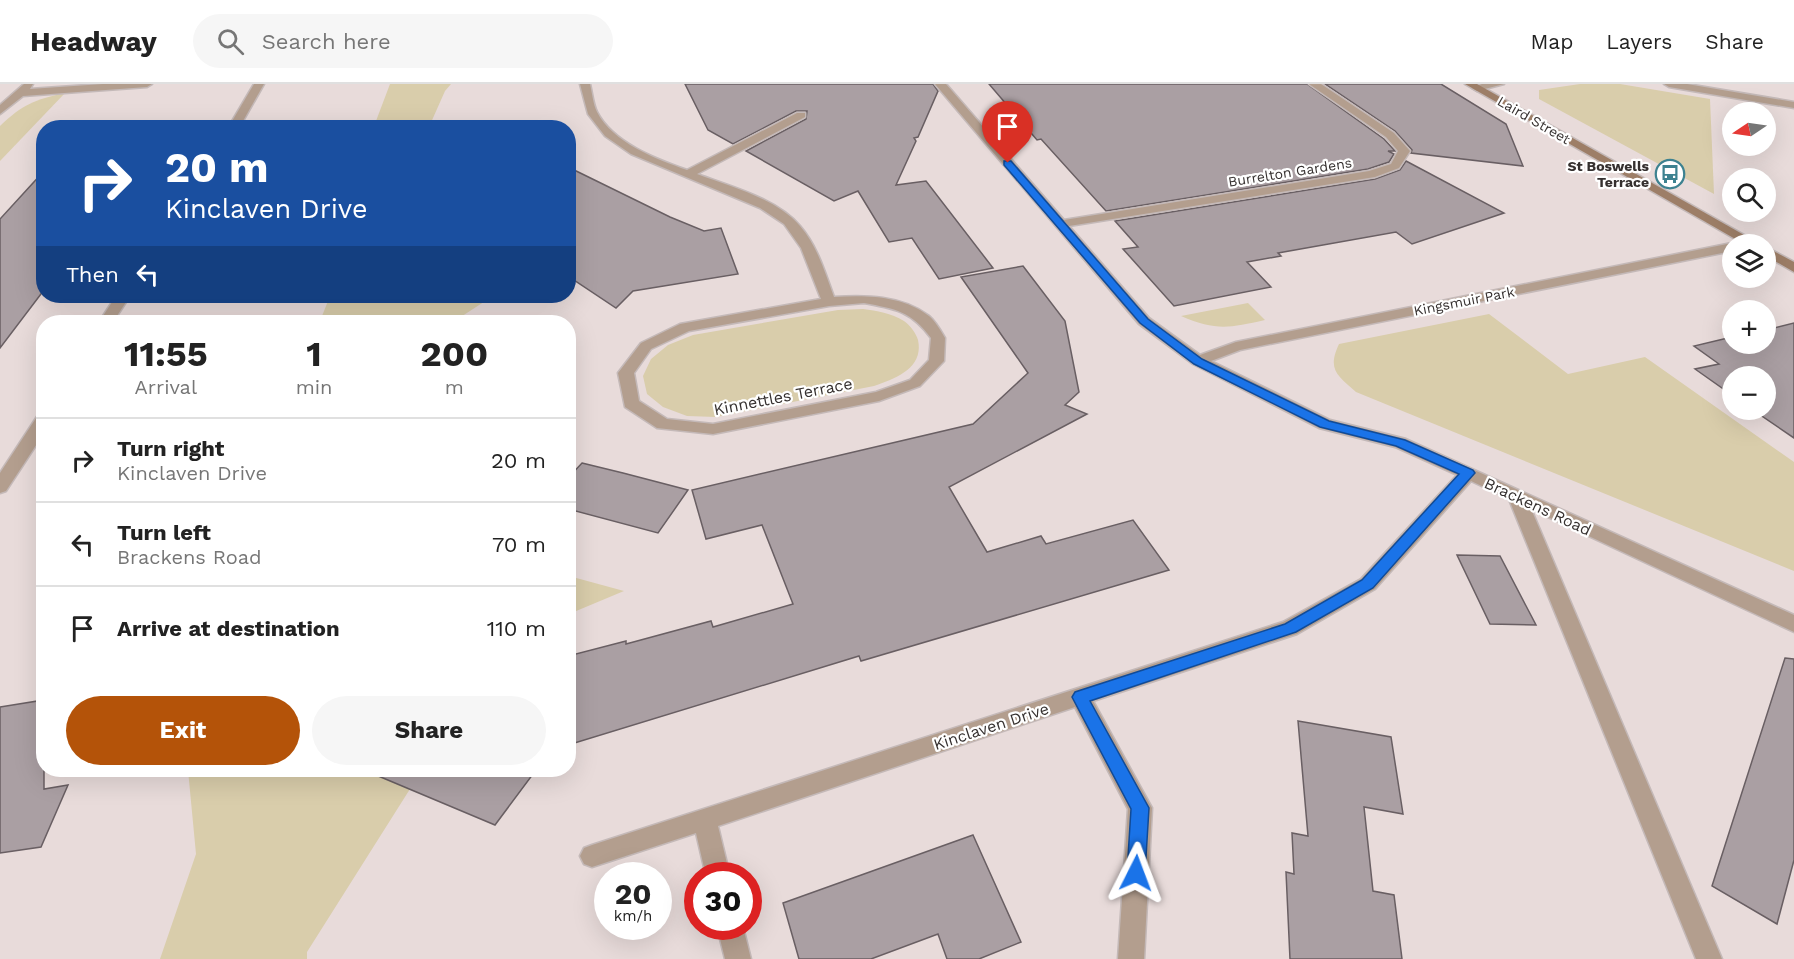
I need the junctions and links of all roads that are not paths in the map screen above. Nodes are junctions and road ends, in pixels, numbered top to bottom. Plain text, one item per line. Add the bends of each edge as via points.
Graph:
1 (30, 84) edge
2 (147, 84) edge
3 (259, 84) edge
4 (585, 84) edge
5 (940, 84) edge
6 (1314, 84) edge
7 (1499, 84) edge
8 (1669, 84) edge
9 (1474, 86) edge
10 (1692, 86) edge
11 (20, 93) junction
12 (1794, 105) edge
13 (0, 111) edge
14 (801, 115) dead end
15 (237, 120) edge
16 (689, 174) junction
17 (1060, 224) junction
18 (1733, 234) edge
19 (1722, 249) edge
20 (1776, 258) edge
21 (1794, 268) edge
22 (829, 302) junction
23 (1198, 361) junction
24 (36, 431) edge
25 (1468, 473) junction
26 (0, 487) edge
27 (1517, 497) junction
28 (1794, 624) edge
29 (1080, 697) junction
30 (705, 819) junction
31 (592, 856) dead end
32 (715, 862) edge
33 (733, 940) edge
34 (738, 959) edge
35 (1131, 959) edge
36 (1709, 959) edge

1 - 11 street
2 - 11 street
3 - 15 street
4 - 16 street via 585,97 594,116 610,136 637,153
5 - 17 street, Brackens Road
6 - 17 street, Burrelton Gardens via 1390,135 1404,151 1395,166 1371,174
7 - 9 street
8 - 10 street
9 - 18 street, Laird Street
10 - 12 street
11 - 13 street
14 - 16 street
16 - 22 street via 761,202 789,221 810,251
17 - 23 street, Brackens Road via 1144,321
19 - 23 street, Kingsmuir Park via 1236,346
20 - 21 street
22 - 22 street, Kinnettles Terrace via 685,327 646,346 626,373 631,403 663,424 713,429 879,396 915,383 936,361 938,338 924,319 897,305 864,299
23 - 25 street, Brackens Road via 1325,424 1400,443
24 - 26 street
25 - 27 street, Brackens Road
25 - 29 street, Kinclaven Drive via 1368,584 1290,628
27 - 28 street, Brackens Road
27 - 36 street
29 - 30 street, Kinclaven Drive
29 - 35 street via 1140,808
30 - 31 street, Kinclaven Drive
30 - 32 street
33 - 34 street

